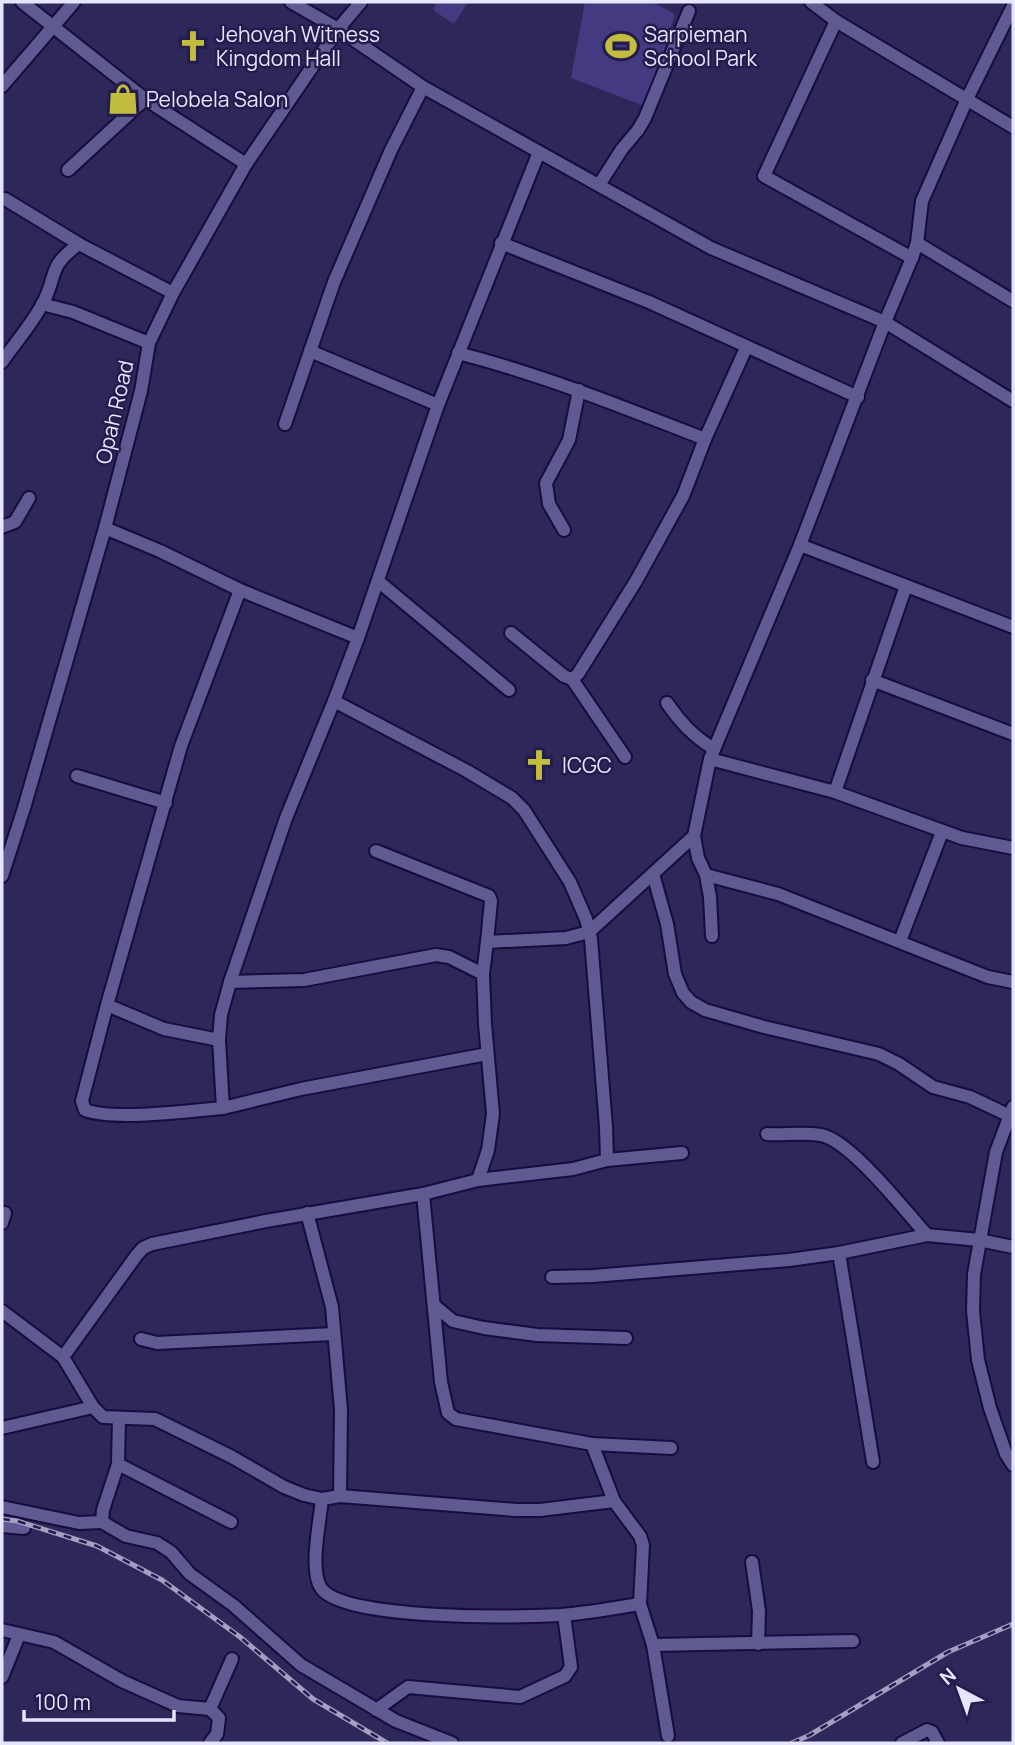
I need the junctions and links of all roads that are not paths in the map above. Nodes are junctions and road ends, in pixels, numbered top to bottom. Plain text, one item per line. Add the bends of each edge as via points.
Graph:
1 (22, 2) edge
2 (74, 2) edge
3 (290, 2) edge
4 (361, 2) edge
5 (811, 2) edge
6 (1013, 6) edge
7 (689, 11) dead end
8 (836, 21) junction
9 (53, 26) junction
10 (338, 29) junction
11 (2, 86) edge
12 (423, 87) junction
13 (145, 99) junction
14 (967, 99) junction
15 (1013, 127) edge
16 (539, 152) junction
17 (246, 164) junction
18 (68, 170) dead end
19 (599, 186) junction
20 (5, 200) dead end
21 (501, 243) junction
22 (917, 243) junction
23 (79, 244) junction
24 (912, 258) junction
25 (173, 293) junction
26 (1013, 301) edge
27 (42, 304) junction
28 (885, 322) junction
29 (149, 343) junction
30 (746, 348) junction
31 (310, 351) junction
32 (458, 353) junction
33 (2, 362) edge
34 (579, 390) junction
35 (858, 397) junction
36 (1013, 401) edge
37 (438, 405) junction
38 (285, 424) dead end
39 (705, 439) junction
40 (29, 498) dead end
41 (2, 527) edge
42 (105, 528) junction
43 (564, 530) dead end
44 (800, 545) junction
45 (378, 581) junction
46 (906, 586) junction
47 (240, 590) junction
48 (1013, 627) edge
49 (511, 634) dead end
50 (358, 638) junction
51 (572, 679) junction
52 (872, 680) junction
53 (509, 690) dead end
54 (334, 701) junction
55 (667, 703) dead end
56 (1013, 734) edge
57 (712, 754) junction
58 (625, 757) dead end
59 (77, 776) dead end
60 (835, 792) junction
61 (166, 803) junction
62 (2, 831) edge
63 (942, 832) junction
64 (694, 836) junction
65 (14, 838) junction
66 (1013, 848) edge
67 (376, 851) dead end
68 (653, 874) junction
69 (706, 874) junction
70 (2, 876) edge
71 (589, 932) junction
72 (712, 936) dead end
73 (900, 941) junction
74 (487, 942) junction
75 (483, 974) junction
76 (230, 982) junction
77 (1013, 982) edge
78 (107, 1005) junction
79 (219, 1040) junction
80 (487, 1054) junction
81 (223, 1108) junction
82 (1012, 1112) edge
83 (767, 1134) dead end
84 (682, 1153) dead end
85 (607, 1160) junction
86 (478, 1180) junction
87 (423, 1194) junction
88 (307, 1213) junction
89 (927, 1235) junction
90 (979, 1240) junction
91 (1013, 1247) edge
92 (839, 1253) junction
93 (552, 1277) dead end
94 (435, 1306) junction
95 (2, 1311) edge
96 (333, 1334) junction
97 (626, 1338) dead end
98 (141, 1339) dead end
99 (63, 1357) junction
100 (93, 1407) junction
101 (119, 1418) junction
102 (2, 1428) edge
103 (592, 1444) junction
104 (671, 1448) dead end
105 (873, 1462) dead end
106 (118, 1464) junction
107 (1013, 1465) edge
108 (340, 1496) junction
109 (322, 1499) junction
110 (614, 1501) junction
111 (2, 1507) edge
112 (231, 1521) dead end
113 (102, 1522) junction
114 (2, 1526) edge
115 (24, 1528) dead end
116 (752, 1562) dead end
117 (640, 1604) junction
118 (564, 1615) junction
119 (2, 1630) edge
120 (19, 1635) junction
121 (853, 1641) dead end
122 (758, 1644) junction
123 (653, 1645) junction
124 (232, 1658) dead end
125 (2, 1677) edge
126 (210, 1709) junction
127 (376, 1710) junction
128 (668, 1736) dead end
129 (211, 1743) edge
130 (452, 1743) edge
131 (902, 1743) edge
132 (938, 1743) edge

1 - 9 street
2 - 9 street
3 - 10 street
4 - 10 street, Opah Road
5 - 8 street
6 - 14 street
7 - 19 street via 645,118
8 - 14 street
8 - 24 street via 764,176
9 - 11 street
9 - 13 street
10 - 12 street
10 - 17 street, Opah Road
12 - 16 street
12 - 31 street via 361,218
13 - 17 street
13 - 18 street
14 - 15 street
14 - 22 street via 922,201
16 - 19 street
16 - 21 street
17 - 25 street, Opah Road
19 - 28 street via 710,248
20 - 23 street
21 - 30 street via 649,302
21 - 32 street
22 - 24 street
22 - 26 street
23 - 25 street
23 - 27 street via 55,267
24 - 28 street
25 - 29 street, Opah Road
27 - 29 street
27 - 33 street
28 - 35 street
28 - 36 street
29 - 42 street, Opah Road
30 - 35 street
30 - 39 street
31 - 37 street
31 - 38 street
32 - 34 street
32 - 37 street
34 - 39 street
34 - 43 street via 569,440 546,483 549,504
35 - 44 street
37 - 45 street
39 - 51 street via 683,496 656,545
40 - 41 street via 15,522
42 - 47 street
42 - 65 street, Opah Road
44 - 46 street
44 - 57 street
45 - 50 street
45 - 53 street
46 - 48 street
46 - 52 street
47 - 50 street
47 - 61 street via 181,746
49 - 51 street
50 - 54 street
51 - 58 street
52 - 56 street
52 - 60 street
54 - 71 street via 512,798 570,882
54 - 76 street via 286,818
55 - 57 street
57 - 60 street
57 - 64 street
59 - 61 street
60 - 63 street
61 - 78 street
62 - 65 street
63 - 66 street
63 - 73 street
64 - 68 street
64 - 69 street
65 - 70 street, Opah Road
67 - 74 street via 489,896
68 - 71 street
68 - 82 street via 675,974 691,1002 764,1027 879,1054 933,1087
69 - 72 street
69 - 73 street via 778,894
71 - 74 street via 566,938
71 - 85 street
73 - 77 street via 988,977
74 - 75 street
75 - 76 street via 436,955 304,979
75 - 80 street
76 - 79 street
78 - 79 street via 164,1030
78 - 81 street via 82,1101 85,1110 158,1114
79 - 81 street
80 - 81 street
80 - 86 street via 493,1114
82 - 90 street via 996,1152
83 - 89 street via 822,1135 835,1141 855,1156
84 - 85 street
85 - 86 street via 573,1169
86 - 87 street
87 - 88 street
87 - 94 street
88 - 96 street via 332,1307
88 - 99 street via 143,1248
89 - 90 street
89 - 92 street
90 - 91 street
90 - 107 street via 973,1311 978,1360 990,1408
92 - 93 street
92 - 105 street
94 - 97 street via 453,1321 484,1328
94 - 103 street via 447,1413 456,1419
95 - 99 street
96 - 98 street via 157,1343
96 - 108 street via 341,1410
99 - 100 street
100 - 101 street via 103,1416
100 - 102 street
101 - 106 street
101 - 109 street via 155,1419 284,1487
103 - 104 street
103 - 110 street
106 - 112 street
106 - 113 street
108 - 109 street
108 - 110 street via 516,1510
109 - 118 street via 315,1577 333,1598 379,1611
110 - 117 street via 643,1545
111 - 113 street via 79,1523
113 - 127 street via 171,1552 190,1574 233,1605 295,1661
114 - 115 street
116 - 122 street via 760,1611
117 - 118 street
117 - 123 street
118 - 127 street via 571,1667 565,1676 520,1697 408,1687
119 - 120 street
120 - 125 street
120 - 126 street via 54,1642 178,1706
121 - 122 street
122 - 123 street
123 - 128 street
124 - 126 street
126 - 129 street via 219,1718
127 - 130 street
131 - 132 street via 928,1730

